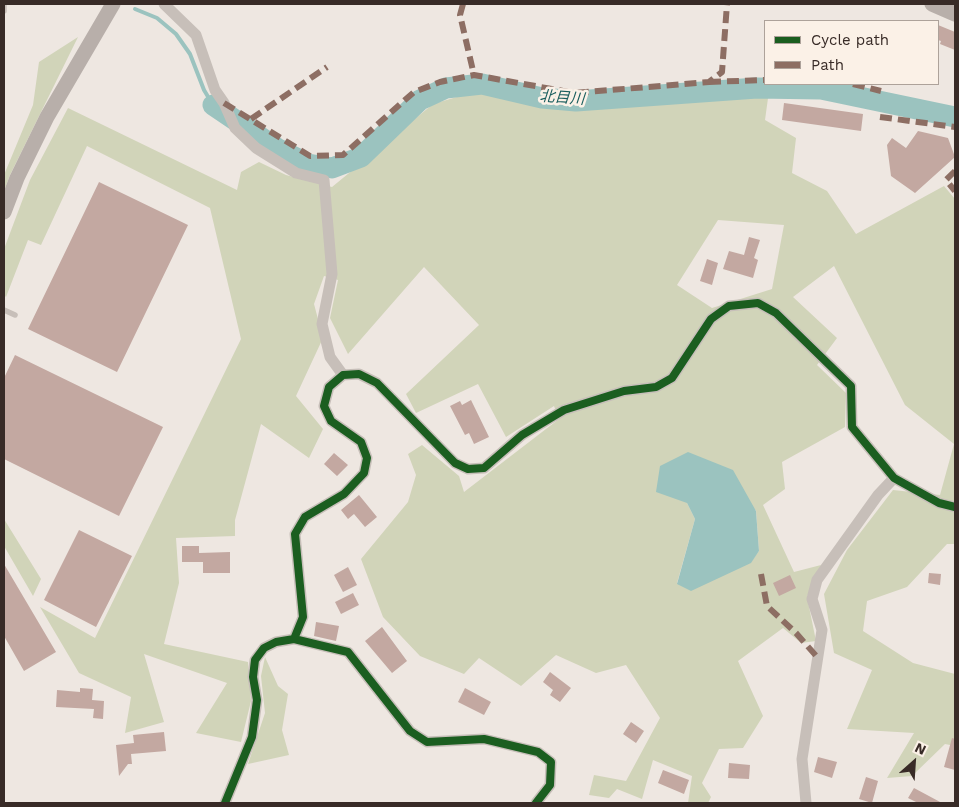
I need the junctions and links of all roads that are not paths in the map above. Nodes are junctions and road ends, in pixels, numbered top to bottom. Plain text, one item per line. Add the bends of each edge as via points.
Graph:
1 (4, 4) edge
2 (113, 4) edge
3 (164, 4) edge
4 (932, 4) edge
5 (4, 11) edge
6 (955, 14) edge
7 (4, 212) edge
8 (4, 310) edge
9 (15, 315) dead end
10 (343, 375) junction
11 (894, 478) junction
12 (955, 507) edge
13 (294, 639) junction
14 (225, 803) edge
15 (536, 803) edge
16 (806, 803) edge

1 - 5 lane
2 - 7 street via 47,117
3 - 10 street via 196,36 215,90 235,128 256,148 296,172 324,180 332,274 322,324 330,357
4 - 6 street
8 - 9 lane
10 - 11 street via 359,374 377,383 455,463 468,469 484,468 522,436 564,410 624,391 656,387 672,378 712,319 729,306 758,303 776,313 851,386 852,427
10 - 13 street via 329,387 324,406 332,421 361,442 367,458 364,473 344,494 305,518 295,534 303,617
11 - 12 street via 938,502
11 - 16 street via 878,495 817,580 812,598 822,630 802,759
13 - 14 street via 264,648 255,660 253,678 257,700 252,737
13 - 15 street via 348,652 410,731 427,742 484,739 538,752 551,762 550,785

